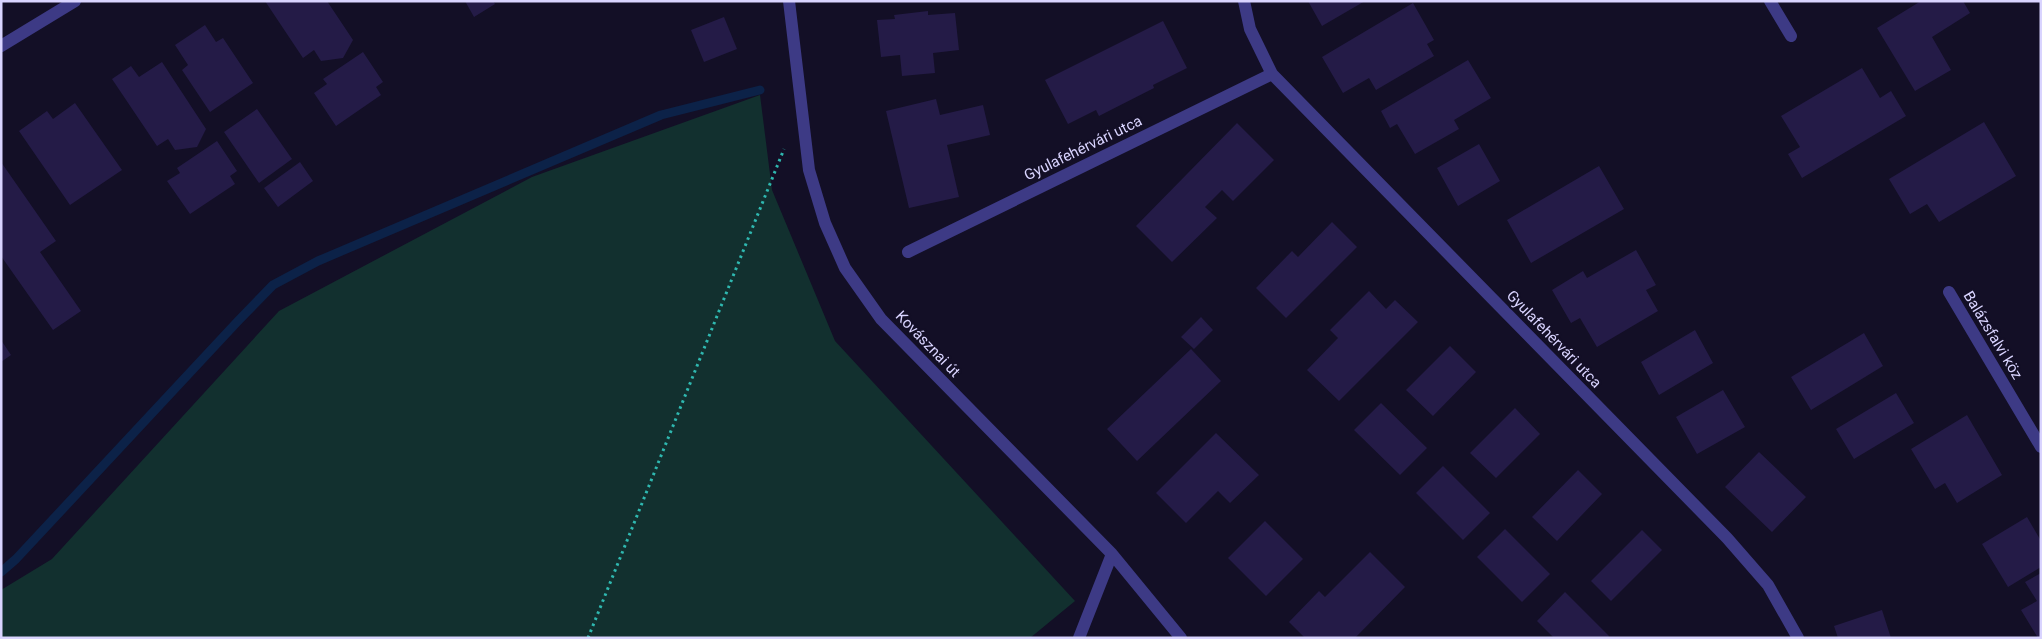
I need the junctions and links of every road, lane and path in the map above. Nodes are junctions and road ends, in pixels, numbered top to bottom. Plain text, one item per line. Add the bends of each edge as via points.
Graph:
1 (75, 1) edge
2 (789, 1) edge
3 (1244, 1) edge
4 (1770, 1) edge
5 (1791, 36) dead end
6 (1, 46) edge
7 (1272, 74) junction
8 (787, 142) dead end
9 (908, 252) dead end
10 (1948, 292) dead end
11 (2041, 447) edge
12 (1112, 554) junction
13 (588, 638) edge
14 (1079, 638) edge
15 (1181, 638) edge
16 (1798, 638) edge

1 - 6 street
2 - 12 street, Kovásznai út via 809,170 825,223 845,268 881,318
3 - 7 street, Gyulafehérvári utca via 1250,29
4 - 5 street
7 - 9 street, Gyulafehérvári utca
7 - 16 street, Gyulafehérvári utca via 1727,538 1768,585
8 - 13 path
10 - 11 street, Balázsfalvi köz
12 - 14 street
12 - 15 street, Kovásznai út

